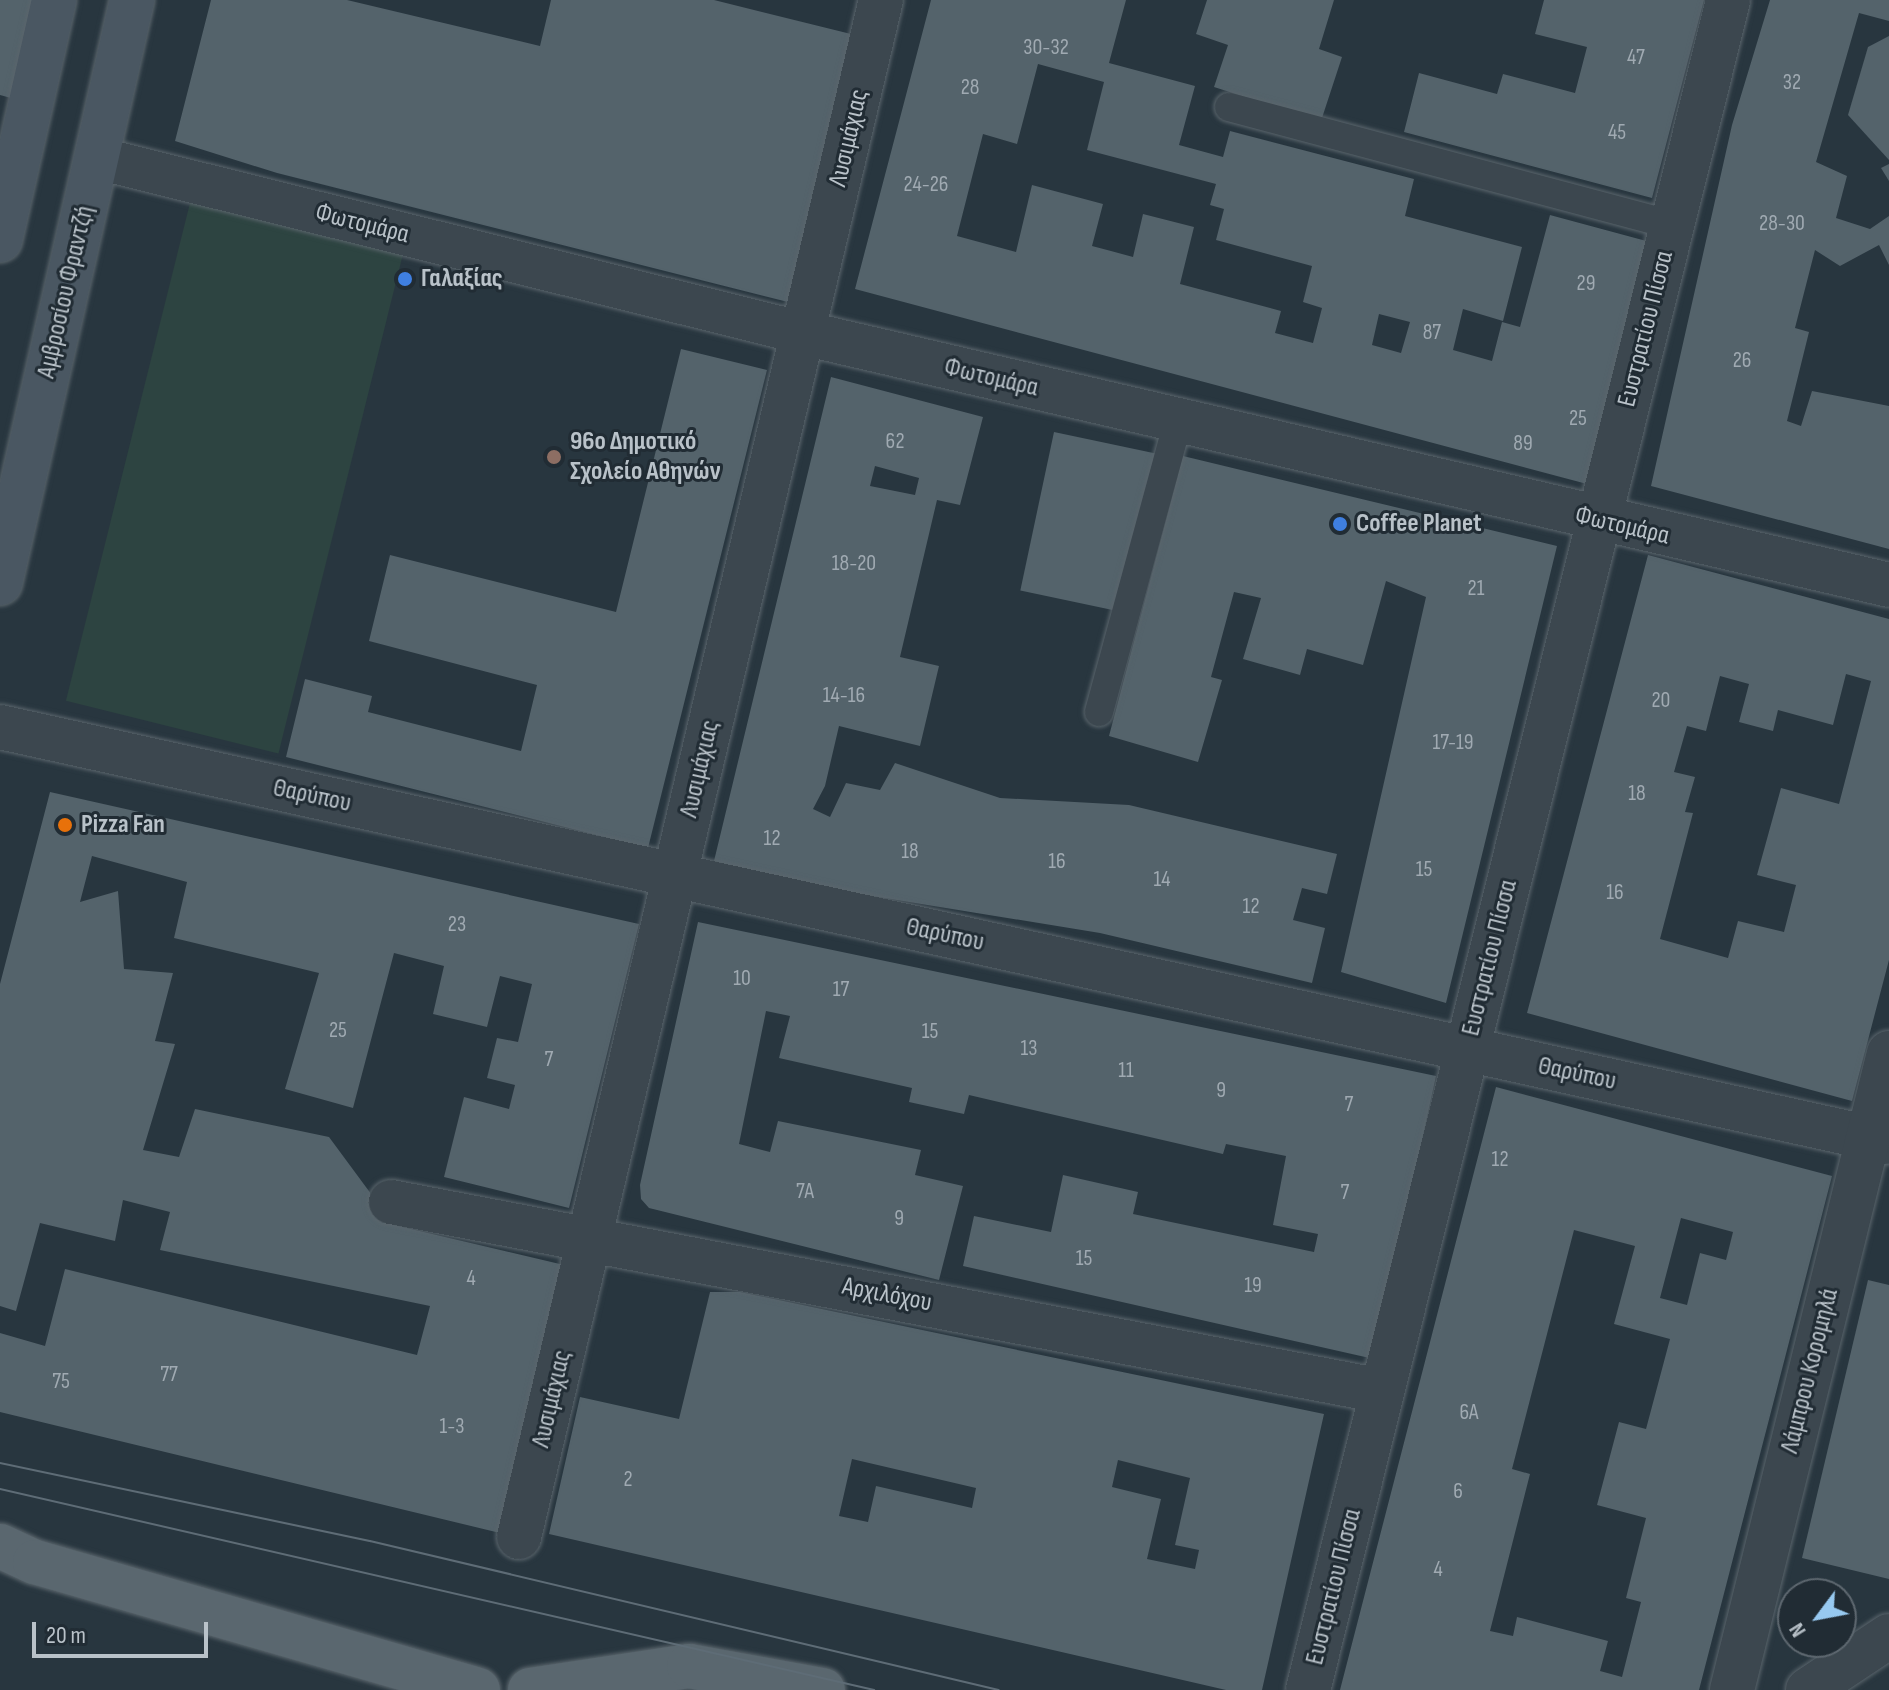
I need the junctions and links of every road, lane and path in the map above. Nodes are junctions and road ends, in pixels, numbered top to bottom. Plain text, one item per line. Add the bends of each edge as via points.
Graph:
1 (54, 0) edge
2 (132, 0) edge
3 (881, 0) edge
4 (1728, 0) edge
5 (1229, 107) dead end
6 (11, 138) edge
7 (97, 158) junction
8 (1671, 225) junction
9 (0, 240) edge
10 (803, 333) junction
11 (1178, 422) junction
12 (1598, 521) junction
13 (0, 583) edge
14 (1889, 585) edge
15 (1099, 712) dead end
16 (0, 727) edge
17 (675, 875) junction
18 (1467, 1050) junction
19 (1889, 1053) edge
20 (1878, 1140) edge
21 (391, 1202) dead end
22 (590, 1238) junction
23 (1382, 1391) junction
24 (519, 1537) dead end
25 (12, 1557) edge
26 (1889, 1636) edge
27 (478, 1690) edge
28 (530, 1690) edge
29 (823, 1690) edge
30 (1308, 1690) edge
31 (1732, 1690) edge
32 (1808, 1690) edge

1 - 6 main road
2 - 7 main road, Αμβροσίου Φραντζή
3 - 10 street, Λυσιμάχιας
4 - 8 street, Ευστρατίου Πίσσα
5 - 8 lane, Ευστρατίου Πίσσα
6 - 9 main road
7 - 10 street, Φωτομάρα
7 - 13 main road, Αμβροσίου Φραντζή
8 - 12 street, Ευστρατίου Πίσσα
10 - 11 street, Φωτομάρα
10 - 17 street, Λυσιμάχιας
11 - 12 street, Φωτομάρα
11 - 15 lane
12 - 14 street, Φωτομάρα
12 - 18 street, Ευστρατίου Πίσσα
16 - 17 street, Θαρύπου
17 - 18 street, Θαρύπου
17 - 22 street, Λυσιμάχιας
18 - 20 street, Θαρύπου
18 - 23 street, Ευστρατίου Πίσσα
19 - 20 street, Λάμπρου Κορομηλά
20 - 31 street, Λάμπρου Κορομηλά
21 - 22 street, Αρχιλόχου
22 - 23 street, Αρχιλόχου
22 - 24 street, Λυσιμάχιας
23 - 30 street, Ευστρατίου Πίσσα
25 - 27 main road
26 - 32 street
28 - 29 main road via 689,1666

